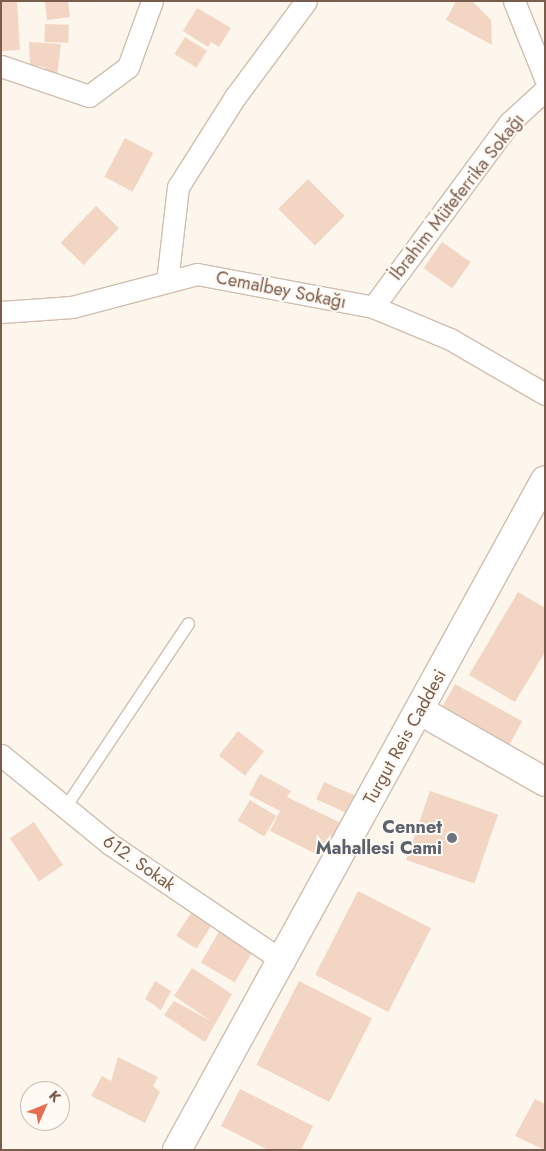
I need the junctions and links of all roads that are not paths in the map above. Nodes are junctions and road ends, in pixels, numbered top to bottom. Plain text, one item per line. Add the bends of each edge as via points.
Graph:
1 (152, 1) edge
2 (306, 1) edge
3 (514, 1) edge
4 (1, 66) edge
5 (545, 78) edge
6 (545, 90) edge
7 (167, 282) junction
8 (373, 307) junction
9 (1, 312) edge
10 (545, 394) edge
11 (545, 480) edge
12 (188, 623) dead end
13 (419, 710) junction
14 (1, 755) edge
15 (545, 782) edge
16 (65, 807) junction
17 (284, 962) junction
18 (177, 1150) edge

1 - 4 street via 128,67 89,96
2 - 7 street via 235,97 178,187
3 - 5 street
6 - 8 street, İbrahim Müteferrika Sokağı via 510,122
7 - 8 street, Cemalbey Sokağı via 197,274
7 - 9 street, Cemalbey Sokağı via 72,307
8 - 10 street, Cemalbey Sokağı via 450,340
11 - 13 street, Turgut Reis Caddesi
12 - 16 lane
13 - 15 street
13 - 17 street, Turgut Reis Caddesi
14 - 16 street, 612. Sokak
16 - 17 street, 612. Sokak via 110,844
17 - 18 street, Turgut Reis Caddesi

